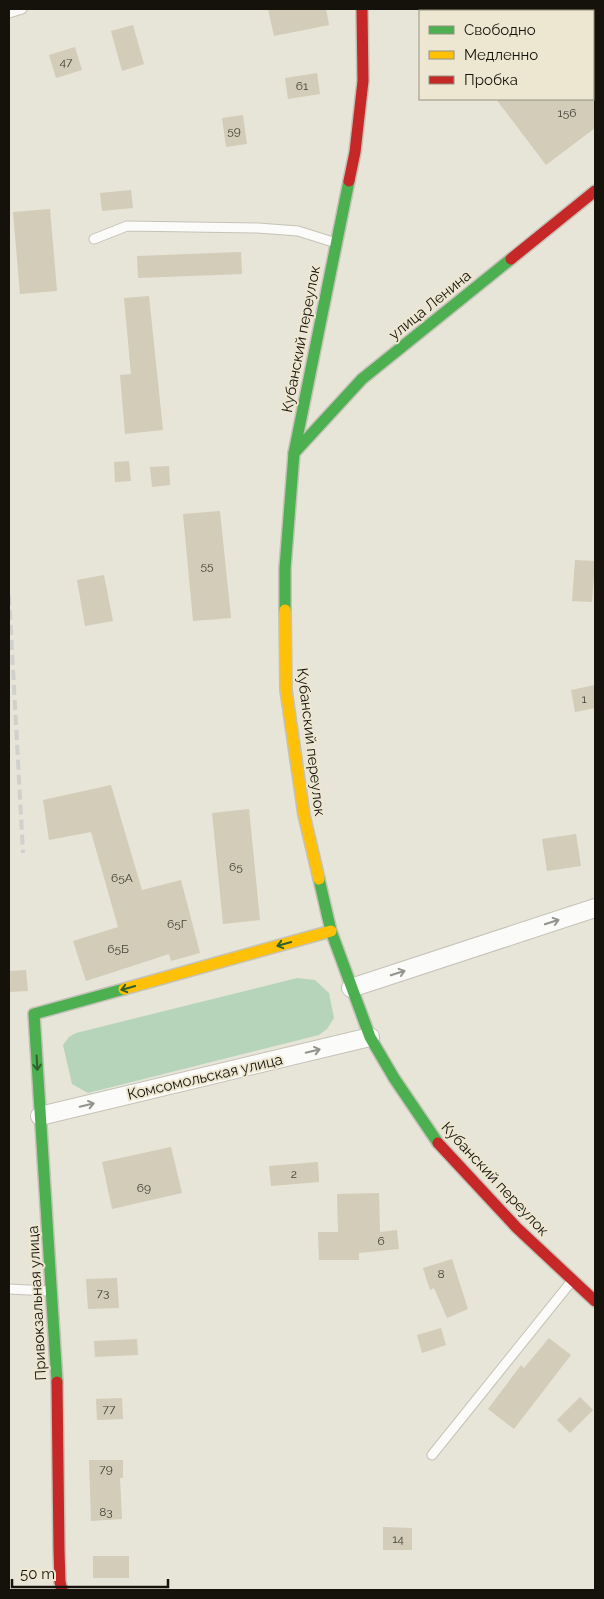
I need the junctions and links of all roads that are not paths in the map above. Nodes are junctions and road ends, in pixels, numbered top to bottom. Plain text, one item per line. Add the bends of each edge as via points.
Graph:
1 (22, 9) edge
2 (362, 9) edge
3 (9, 13) edge
4 (595, 191) edge
5 (94, 239) dead end
6 (335, 243) junction
7 (294, 453) junction
8 (595, 908) edge
9 (331, 931) junction
10 (352, 988) junction
11 (370, 1037) junction
12 (40, 1116) junction
13 (573, 1280) junction
14 (9, 1289) edge
15 (52, 1292) junction
16 (595, 1300) edge
17 (432, 1455) dead end
18 (62, 1590) edge

1 - 3 lane
2 - 6 street, Кубанский переулок via 363,81 355,152
4 - 7 street, улица Ленина via 362,379
5 - 6 lane via 127,226 239,227 298,231
6 - 7 street, Кубанский переулок
7 - 9 street, Кубанский переулок via 285,568 286,690 304,814
10 -> 8 street
9 - 10 street, Кубанский переулок
9 -> 12 street, Привокзальная улица via 34,1014
10 - 11 street, Кубанский переулок
12 -> 11 street, Комсомольская улица
11 - 13 street, Кубанский переулок via 442,1148 517,1228
12 - 15 street, Привокзальная улица
13 - 16 street, Кубанский переулок
13 - 17 lane
14 - 15 lane
15 - 18 street, Привокзальная улица

